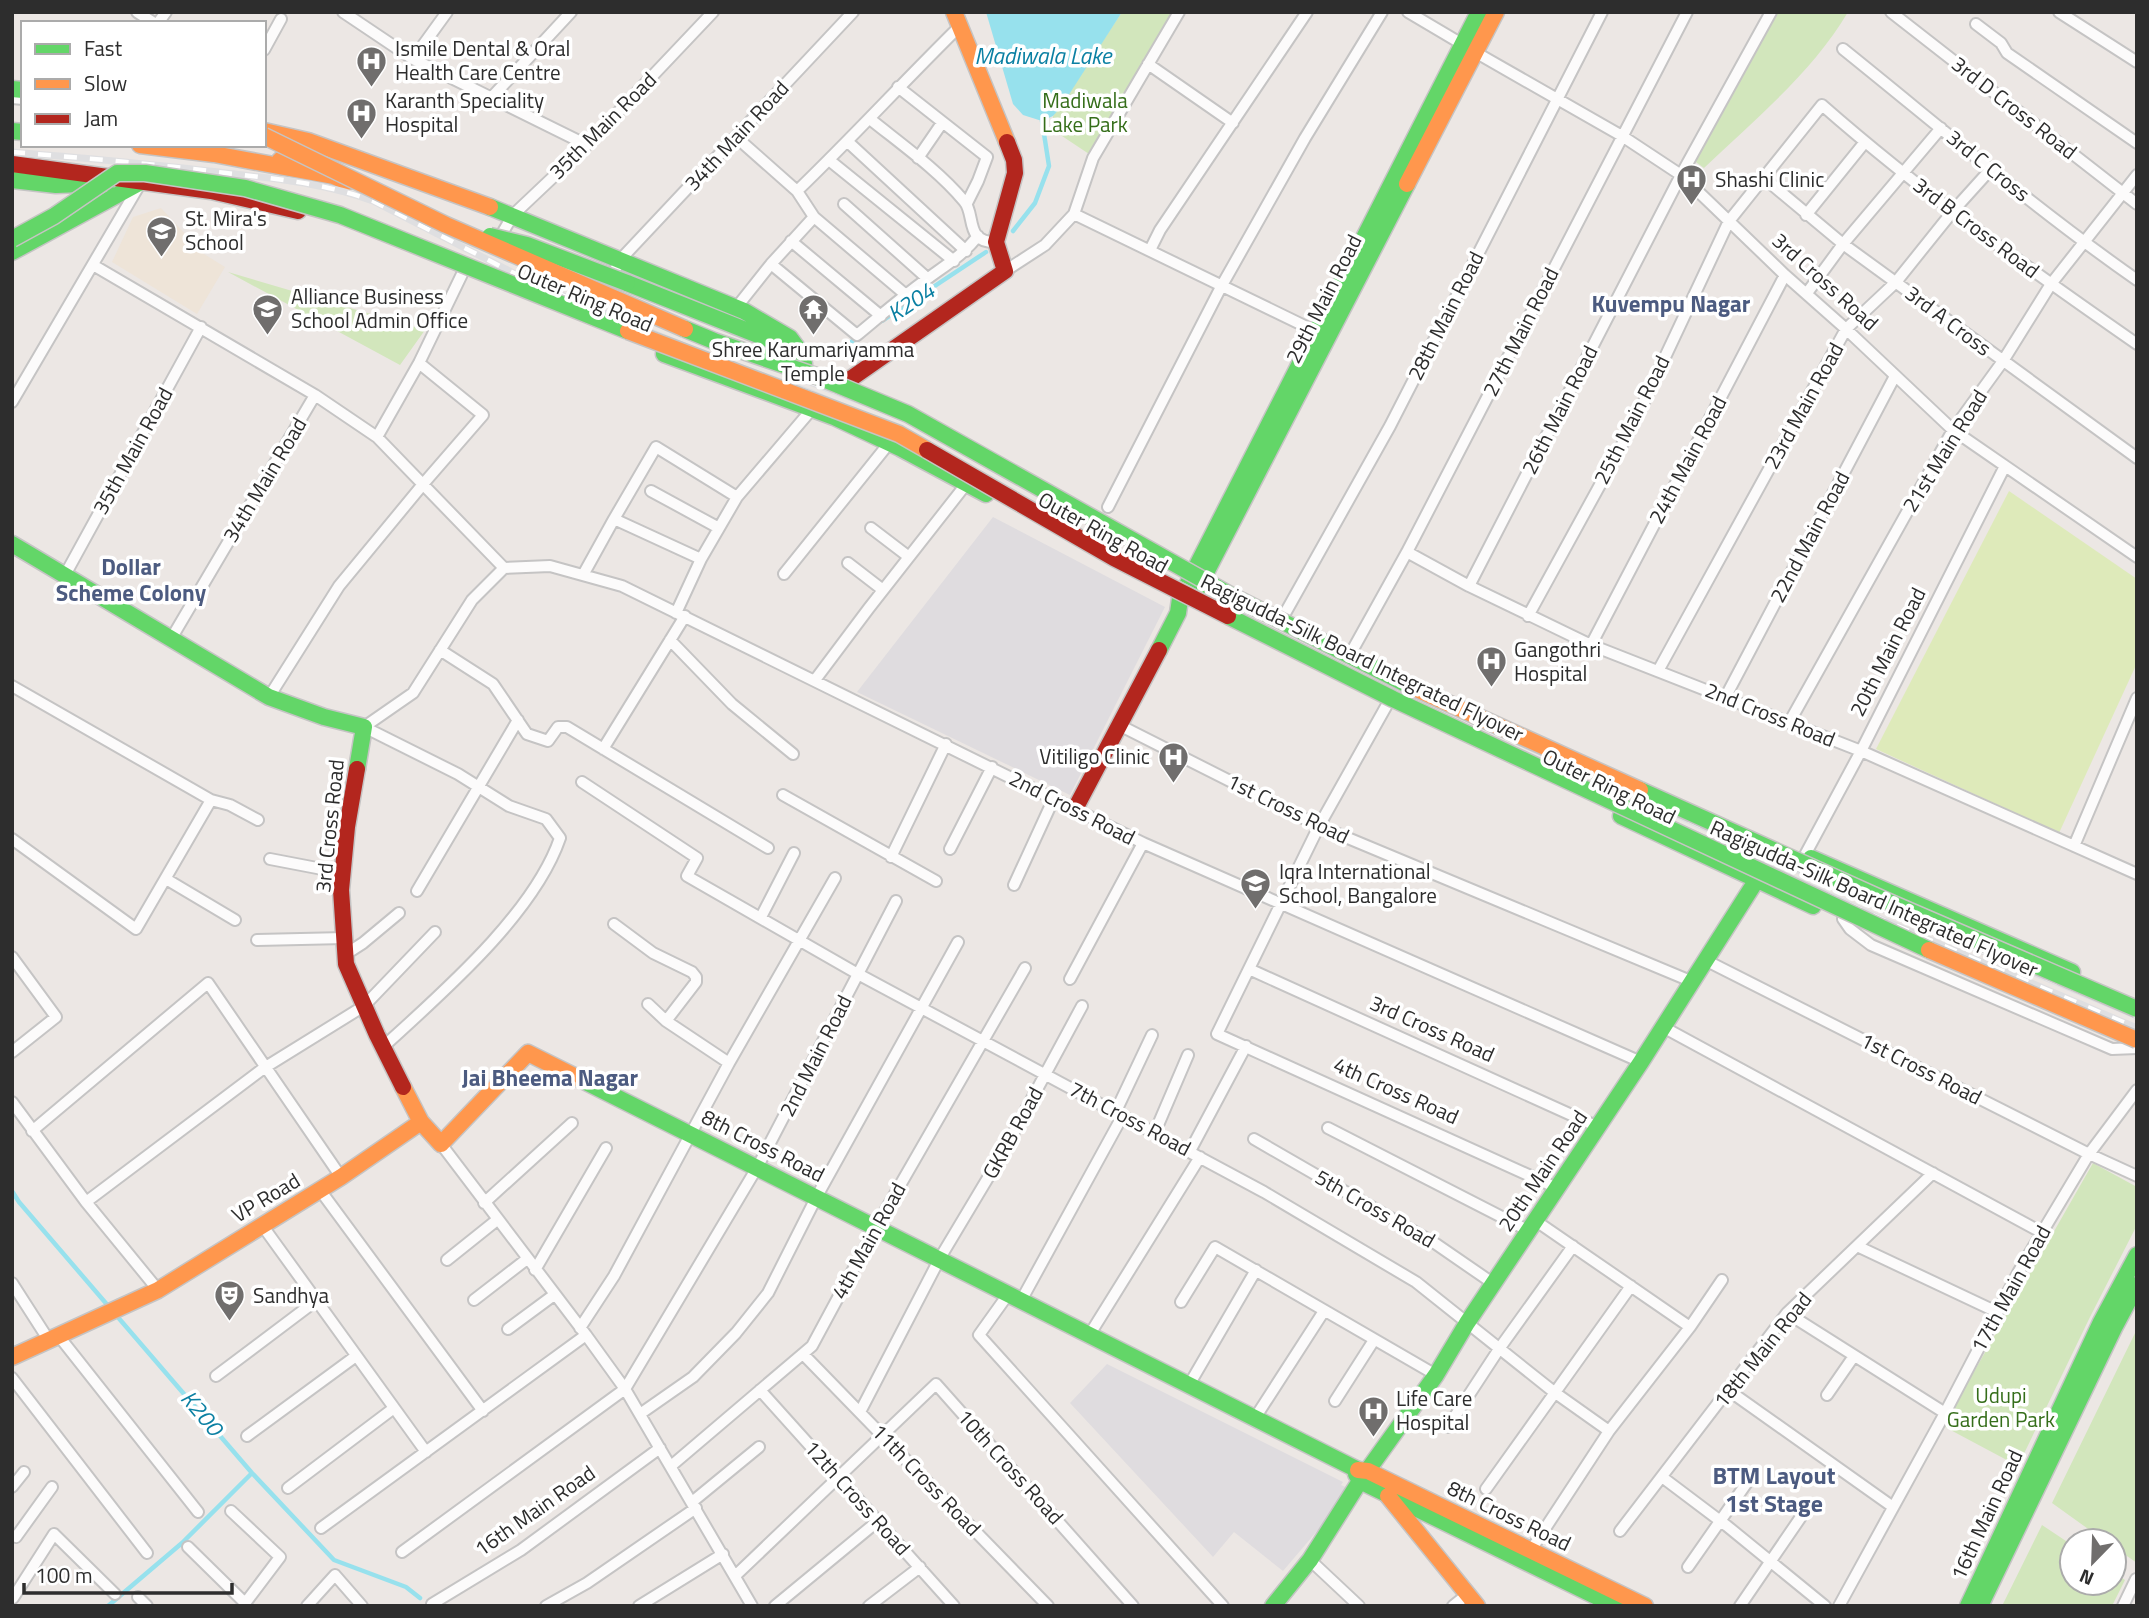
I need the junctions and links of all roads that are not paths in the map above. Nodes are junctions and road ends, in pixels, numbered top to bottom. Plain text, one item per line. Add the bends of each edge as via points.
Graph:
1 (343, 12) edge
2 (447, 12) edge
3 (570, 12) edge
4 (713, 12) edge
5 (853, 12) edge
6 (1180, 12) edge
7 (1307, 12) edge
8 (1382, 12) edge
9 (1408, 12) edge
10 (1479, 12) edge
11 (1496, 12) edge
12 (1602, 12) edge
13 (1687, 12) edge
14 (1771, 12) edge
15 (1891, 12) edge
16 (2059, 12) edge
17 (279, 14) edge
18 (359, 16) edge
19 (957, 19) edge
20 (1976, 24) dead end
21 (266, 45) edge
22 (1469, 48) junction
23 (1843, 49) dead end
24 (413, 59) junction
25 (2137, 62) edge
26 (1149, 64) junction
27 (898, 87) junction
28 (492, 97) junction
29 (1557, 98) junction
30 (1822, 105) joint
31 (870, 119) junction
32 (942, 123) junction
33 (1233, 123) junction
34 (1941, 128) junction
35 (266, 134) edge
36 (266, 135) edge
37 (1622, 136) junction
38 (736, 137) junction
39 (308, 141) junction
40 (848, 142) junction
41 (1865, 142) junction
42 (2137, 143) edge
43 (587, 145) junction
44 (178, 147) edge
45 (216, 149) edge
46 (918, 158) junction
47 (829, 160) junction
48 (12, 164) edge
49 (274, 165) junction
50 (1990, 170) junction
51 (1905, 174) junction
52 (1681, 175) junction
53 (2137, 175) edge
54 (1764, 178) junction
55 (12, 180) edge
56 (141, 182) junction
57 (797, 191) junction
58 (2121, 192) junction
59 (967, 203) junction
60 (844, 204) dead end
61 (2137, 204) edge
62 (1953, 211) junction
63 (1074, 214) junction
64 (513, 215) junction
65 (1806, 215) junction
66 (814, 217) junction
67 (1728, 221) junction
68 (446, 225) junction
69 (978, 236) junction
70 (12, 239) edge
71 (791, 241) junction
72 (496, 242) junction
73 (996, 242) junction
74 (2082, 242) junction
75 (1843, 244) junction
76 (1150, 250) junction
77 (966, 251) junction
78 (12, 252) edge
79 (620, 260) junction
80 (954, 261) junction
81 (771, 264) junction
82 (93, 265) junction
83 (464, 270) junction
84 (1005, 271) junction
85 (1785, 275) junction
86 (927, 278) junction
87 (2137, 279) edge
88 (1896, 282) junction
89 (2051, 284) junction
90 (1221, 287) junction
91 (605, 288) junction
92 (1807, 293) junction
93 (906, 295) junction
94 (737, 308) junction
95 (881, 316) junction
96 (201, 327) junction
97 (1846, 329) junction
98 (1317, 332) junction
99 (2137, 344) edge
100 (797, 361) junction
101 (2003, 362) junction
102 (419, 363) junction
103 (1895, 376) junction
104 (849, 380) junction
105 (315, 395) junction
106 (12, 402) edge
107 (812, 409) junction
108 (1953, 430) junction
109 (377, 436) junction
110 (890, 442) junction
111 (2137, 458) edge
112 (2005, 466) junction
113 (424, 483) junction
114 (967, 483) junction
115 (651, 491) dead end
116 (737, 497) junction
117 (1108, 507) dead end
118 (614, 519) junction
119 (719, 528) junction
120 (871, 528) dead end
121 (12, 544) edge
122 (1407, 552) junction
123 (909, 557) junction
124 (2137, 557) edge
125 (701, 559) junction
126 (848, 564) dead end
127 (504, 568) junction
128 (1200, 573) junction
129 (784, 574) dead end
130 (65, 575) junction
131 (583, 575) junction
132 (1468, 586) junction
133 (883, 590) junction
134 (1183, 605) junction
135 (680, 614) junction
136 (1528, 615) junction
137 (1283, 617) junction
138 (171, 639) junction
139 (670, 640) junction
140 (1591, 645) junction
141 (440, 650) junction
142 (1352, 651) junction
143 (1658, 671) junction
144 (815, 680) junction
145 (12, 687) edge
146 (269, 697) junction
147 (1725, 698) junction
148 (2137, 698) edge
149 (1388, 703) junction
150 (518, 720) junction
151 (1789, 723) junction
152 (1119, 725) junction
153 (364, 727) junction
154 (946, 744) junction
155 (603, 749) junction
156 (1861, 751) junction
157 (793, 754) dead end
158 (992, 767) junction
159 (582, 782) dead end
160 (479, 788) junction
161 (783, 795) dead end
162 (1054, 798) junction
163 (211, 800) junction
164 (1075, 809) junction
165 (258, 820) dead end
166 (1319, 826) junction
167 (12, 839) edge
168 (1143, 843) junction
169 (2074, 846) junction
170 (768, 848) dead end
171 (950, 849) dead end
172 (794, 853) dead end
173 (1805, 855) junction
174 (891, 857) junction
175 (270, 859) dead end
176 (2135, 870) edge
177 (343, 873) junction
178 (835, 878) dead end
179 (166, 879) junction
180 (936, 881) dead end
181 (1756, 881) junction
182 (1014, 885) dead end
183 (417, 891) dead end
184 (896, 901) dead end
185 (1281, 904) junction
186 (398, 913) dead end
187 (761, 917) junction
188 (235, 920) dead end
189 (614, 924) dead end
190 (435, 932) dead end
191 (257, 940) dead end
192 (800, 941) junction
193 (958, 942) dead end
194 (345, 946) junction
195 (12, 957) edge
196 (1707, 961) junction
197 (1249, 969) junction
198 (1023, 973) dead end
199 (858, 974) junction
200 (1070, 979) dead end
201 (1693, 982) junction
202 (2137, 1002) edge
203 (648, 1004) dead end
204 (365, 1006) junction
205 (1082, 1006) dead end
206 (921, 1007) junction
207 (2137, 1009) edge
208 (666, 1021) junction
209 (1663, 1027) junction
210 (1152, 1035) dead end
211 (2137, 1040) edge
212 (985, 1041) junction
213 (1246, 1046) junction
214 (383, 1047) junction
215 (2137, 1047) edge
216 (12, 1052) edge
217 (1188, 1055) dead end
218 (1641, 1062) junction
219 (729, 1063) junction
220 (264, 1068) junction
221 (1045, 1073) junction
222 (2137, 1090) edge
223 (12, 1102) edge
224 (1119, 1113) junction
225 (421, 1122) junction
226 (572, 1123) dead end
227 (1598, 1127) junction
228 (1328, 1128) dead end
229 (32, 1131) junction
230 (1155, 1132) junction
231 (692, 1133) junction
232 (1254, 1139) dead end
233 (441, 1144) junction
234 (606, 1148) dead end
235 (1190, 1150) junction
236 (2090, 1154) junction
237 (1200, 1157) junction
238 (758, 1166) junction
239 (1933, 1173) junction
240 (2137, 1176) edge
241 (341, 1177) junction
242 (1558, 1188) junction
243 (320, 1190) junction
244 (817, 1196) junction
245 (86, 1202) junction
246 (484, 1203) junction
247 (497, 1220) junction
248 (262, 1225) junction
249 (1532, 1226) junction
250 (876, 1227) junction
251 (2041, 1232) junction
252 (1573, 1246) junction
253 (1857, 1246) junction
254 (2137, 1255) edge
255 (940, 1258) junction
256 (527, 1259) junction
257 (447, 1260) dead end
258 (536, 1270) junction
259 (1256, 1270) junction
260 (1722, 1279) dead end
261 (12, 1283) edge
262 (1493, 1284) junction
263 (2137, 1285) edge
264 (1631, 1286) junction
265 (158, 1290) junction
266 (554, 1294) junction
267 (1016, 1296) junction
268 (317, 1300) junction
269 (474, 1300) dead end
270 (1181, 1302) dead end
271 (1324, 1311) junction
272 (1997, 1312) junction
273 (1787, 1313) junction
274 (1467, 1323) junction
275 (1690, 1327) junction
276 (508, 1329) dead end
277 (583, 1331) junction
278 (1090, 1334) junction
279 (53, 1337) junction
280 (1374, 1340) junction
281 (1499, 1349) junction
282 (803, 1353) junction
283 (356, 1356) junction
284 (1854, 1356) junction
285 (12, 1357) edge
286 (1436, 1375) junction
287 (216, 1376) dead end
288 (12, 1378) edge
289 (1189, 1385) junction
290 (625, 1389) junction
291 (760, 1390) junction
292 (1728, 1390) junction
293 (1554, 1392) junction
294 (1827, 1395) dead end
295 (1335, 1401) dead end
296 (394, 1408) junction
297 (483, 1411) junction
298 (860, 1412) junction
299 (1945, 1413) junction
300 (640, 1414) junction
301 (1255, 1418) junction
302 (1448, 1427) dead end
303 (1609, 1431) junction
304 (883, 1435) junction
305 (247, 1436) dead end
306 (759, 1447) dead end
307 (660, 1448) junction
308 (426, 1452) junction
309 (671, 1466) junction
310 (24, 1472) dead end
311 (1361, 1474) junction
312 (1753, 1474) dead end
313 (839, 1477) junction
314 (1662, 1477) junction
315 (12, 1487) edge
316 (52, 1487) dead end
317 (288, 1488) dead end
318 (1486, 1489) dead end
319 (1383, 1491) junction
320 (694, 1505) junction
321 (1893, 1507) junction
322 (1807, 1508) dead end
323 (231, 1511) dead end
324 (198, 1512) dead end
325 (878, 1521) junction
326 (1720, 1521) junction
327 (321, 1528) dead end
328 (1620, 1531) dead end
329 (12, 1535) edge
330 (188, 1547) dead end
331 (1531, 1550) junction
332 (402, 1552) dead end
333 (148, 1553) dead end
334 (723, 1554) junction
335 (1310, 1560) junction
336 (1770, 1563) junction
337 (919, 1567) junction
338 (1688, 1567) dead end
339 (735, 1576) junction
340 (2136, 1579) edge
341 (115, 1594) dead end
342 (138, 1597) dead end
343 (12, 1598) edge
344 (1472, 1600) edge
345 (1595, 1601) edge
346 (244, 1604) edge
347 (432, 1604) edge
348 (147, 1606) edge
349 (307, 1606) edge
350 (362, 1606) edge
351 (546, 1606) edge
352 (639, 1606) edge
353 (752, 1606) edge
354 (775, 1606) edge
355 (869, 1606) edge
356 (954, 1606) edge
357 (1048, 1606) edge
358 (1133, 1606) edge
359 (1223, 1606) edge
360 (1273, 1606) edge
361 (1359, 1606) edge
362 (1453, 1606) edge
363 (1616, 1606) edge
364 (1645, 1606) edge
365 (1740, 1606) edge
366 (1825, 1606) edge
367 (1839, 1606) edge
368 (1968, 1606) edge
369 (1980, 1606) edge
370 (2123, 1606) edge

1 - 18 street
2 - 24 street
3 - 28 street
4 - 43 street, 35th Main Road
5 - 38 street, 34th Main Road
6 - 26 street
7 - 33 street
8 - 90 street
9 - 22 street, 3rd Cross Road
10 - 22 main road, 29th Main Road
11 - 22 main road, 29th Main Road
12 - 29 street, 28th Main Road
13 - 37 street, 27th Main Road
14 - 52 street, 26th Main Road
15 - 58 street, 3rd D Cross Road
16 - 25 street
17 - 21 street
18 - 24 street
19 - 27 street
19 - 73 main road via 1014,160 1015,173
20 - 42 street via 2007,52
22 - 29 street, 3rd Cross Road
22 - 98 main road, 29th Main Road
22 - 128 main road, 29th Main Road
23 - 34 street, 3rd C Cross
24 - 28 street
26 - 33 street
26 - 63 street via 1093,158
27 - 31 street
27 - 32 street
28 - 43 street
29 - 37 street, 3rd Cross Road
29 - 137 street, 28th Main Road via 1390,426
30 - 41 street, 3rd B Cross Road
30 - 54 street, 25th Main Road
31 - 40 street
31 - 46 street
32 - 46 street
32 - 59 street via 987,157
33 - 76 street
34 - 50 street, 3rd C Cross
34 - 51 street
35 - 39 main road
36 - 68 main road, bridge
37 - 52 street, 3rd Cross Road
37 - 122 street, 27th Main Road
38 - 57 street
38 - 79 street, 34th Main Road
39 - 49 main road
39 - 64 main road
40 - 47 street
40 - 77 street
41 - 51 street, 3rd B Cross Road
41 - 65 street
43 - 64 street, 35th Main Road
44 - 45 main road, Outer Ring Road
45 - 49 main road, Outer Ring Road
46 - 59 street
47 - 57 street
47 - 80 street
48 - 56 main road, Outer Ring Road
49 - 72 main road, Outer Ring Road via 333,176
50 - 62 street, 23rd Main Road
50 - 74 street, 3rd C Cross
51 - 62 street, 3rd B Cross Road
51 - 75 street
52 - 67 street, 3rd Cross Road
52 - 132 street, 26th Main Road
53 - 58 street, 21st Main Road
54 - 65 street, 3rd A Cross
54 - 67 street, 25th Main Road
55 - 56 main road via 56,185
56 - 78 main road
56 - 82 street
56 - 83 main road, Outer Ring Road via 211,191 309,213
57 - 66 street
58 - 61 street, 3rd D Cross Road
58 - 74 street, 21st Main Road
59 - 69 street
60 - 86 street
62 - 88 street, 23rd Main Road
62 - 89 street, 3rd B Cross Road
63 - 76 street
63 - 84 street via 1045,245
64 - 72 street, 35th Main Road
64 - 79 main road
65 - 75 street, 3rd A Cross
66 - 71 street
66 - 93 street
67 - 85 street, 3rd Cross Road
67 - 136 street, 25th Main Road via 1634,423
68 - 100 main road, bridge via 527,244 778,343
68 - 207 main road, bridge via 714,341 908,414 1232,596 1402,682
69 - 73 street
69 - 77 street
70 - 211 main road, Ragigudda-Silk Board Integrated Flyover, bridge via 117,173 245,188 340,215 708,363 900,434 1114,558 1393,699 1881,929
71 - 81 street
71 - 95 street
72 - 91 main road, Outer Ring Road
73 - 84 main road
74 - 87 street, 3rd C Cross
74 - 89 street, 21st Main Road
75 - 88 street, 3rd A Cross
75 - 92 street
76 - 90 street
77 - 80 street
79 - 91 street, 34th Main Road
79 - 94 main road
80 - 86 street
81 - 94 street
81 - 95 street via 858,335
82 - 96 street
82 - 106 street
83 - 102 street
83 - 107 main road, Outer Ring Road via 709,373
84 - 104 main road
85 - 92 street, 3rd Cross Road
85 - 140 street, 24th Main Road
86 - 93 street
88 - 97 street, 23rd Main Road
88 - 101 street, 3rd A Cross
89 - 99 street, 3rd B Cross Road
89 - 101 street, 21st Main Road
90 - 98 street
90 - 117 street
91 - 100 main road, Outer Ring Road
92 - 97 street, 3rd Cross Road
93 - 95 street
94 - 100 main road via 790,338 802,353
96 - 105 street
96 - 130 street, 35th Main Road
97 - 103 street, 3rd Cross Road
97 - 143 street, 23rd Main Road
98 - 128 main road, 29th Main Road
100 - 104 main road, Outer Ring Road
101 - 108 street, 21st Main Road
101 - 111 street, 3rd A Cross
102 - 109 street
102 - 113 street via 483,415
103 - 108 street, 3rd Cross Road
103 - 147 street, 22nd Main Road
104 - 128 main road, Outer Ring Road via 905,404
105 - 109 street
105 - 138 street, 34th Main Road
107 - 110 main road, Outer Ring Road
107 - 116 street
108 - 112 street, 3rd Cross Road
108 - 151 street, 21st Main Road
109 - 113 street
110 - 114 main road, Outer Ring Road
110 - 129 street
112 - 124 street, 3rd Cross Road
112 - 156 street, 20th Main Road
113 - 127 street
113 - 146 street via 339,586
114 - 123 street
114 - 134 main road, Outer Ring Road
115 - 119 street
116 - 118 street via 656,447
116 - 119 street
118 - 125 street
118 - 131 street
119 - 125 street
120 - 123 street
121 - 130 main road
122 - 132 street, 2nd Cross Road
122 - 142 street, 27th Main Road
123 - 133 street
125 - 135 street
126 - 133 street
127 - 131 street, 2nd Cross Road via 550,566
127 - 141 street via 472,600
128 - 134 main road, 29th Main Road
128 - 137 main road, Outer Ring Road
130 - 138 main road
131 - 135 street, 2nd Cross Road via 622,586
132 - 136 street, 2nd Cross Road
133 - 144 street
134 - 149 main road, Outer Ring Road
134 - 152 main road, 29th Main Road
135 - 139 street
135 - 144 street, 2nd Cross Road
136 - 140 street, 2nd Cross Road
137 - 142 main road, Outer Ring Road
138 - 146 main road
139 - 155 street
139 - 157 street via 732,704
140 - 143 street, 2nd Cross Road
141 - 150 street via 493,684
141 - 153 street via 413,693
142 - 173 main road, Outer Ring Road
143 - 147 street, 2nd Cross Road
144 - 154 street, 2nd Cross Road
145 - 163 street
146 - 153 main road
147 - 151 street, 2nd Cross Road
148 - 169 street
149 - 166 street
149 - 181 main road, Outer Ring Road
150 - 155 street via 527,734 544,741 561,726
150 - 160 street
151 - 156 street, 2nd Cross Road
152 - 164 main road, 29th Main Road
152 - 166 street, 1st Cross Road
153 - 160 street
153 - 177 main road, 3rd Cross Road
154 - 158 street, 2nd Cross Road
154 - 174 street
155 - 170 street
156 - 169 street, 2nd Cross Road
156 - 173 street, 20th Main Road
158 - 162 street, 2nd Cross Road
158 - 171 street
159 - 187 street, 7th Cross Road via 697,858 687,876
160 - 183 street
160 - 214 street via 509,806 546,819 560,838 554,857 513,917
161 - 174 street
162 - 164 street, 2nd Cross Road
162 - 182 street
163 - 165 street via 230,804
163 - 179 street
164 - 168 street, 2nd Cross Road
166 - 185 street
166 - 201 street, 1st Cross Road
167 - 179 street via 136,929
168 - 185 street, 2nd Cross Road
168 - 200 street
169 - 176 street, 2nd Cross Road
172 - 187 street
173 - 202 main road, Outer Ring Road
174 - 180 street
175 - 177 street
177 - 194 main road, 3rd Cross Road
178 - 192 street
179 - 188 street
181 - 196 main road, 20th Main Road
181 - 215 main road, Outer Ring Road
184 - 199 street, 2nd Main Road
185 - 197 street
185 - 218 street, 2nd Cross Road
186 - 194 street via 363,943
187 - 192 street, 7th Cross Road
189 - 208 street via 696,977
190 - 204 street
191 - 194 street
192 - 199 street, 7th Cross Road
192 - 219 street
193 - 206 street
194 - 204 main road, 3rd Cross Road via 346,964
195 - 216 street via 56,1017
196 - 201 main road, 20th Main Road
196 - 236 street, 1st Cross Road
197 - 213 street, 4th Cross Road via 1217,1034
197 - 227 street, 3rd Cross Road
198 - 212 street, 4th Main Road
199 - 206 street, 7th Cross Road
199 - 238 street, 2nd Main Road
201 - 209 main road, 20th Main Road
203 - 208 street
204 - 214 main road, 3rd Cross Road
204 - 220 street
205 - 221 street, GKRB Road
206 - 212 street, 7th Cross Road
206 - 244 street
208 - 219 street
209 - 218 main road, 20th Main Road
209 - 239 street
210 - 224 street
212 - 221 street, 7th Cross Road
212 - 250 street, 4th Main Road
213 - 235 street
213 - 242 street, 4th Cross Road
214 - 225 main road, 3rd Cross Road
217 - 230 street
218 - 227 main road, 20th Main Road
219 - 231 street
220 - 229 street via 208,984
220 - 241 street
220 - 245 street
221 - 224 street, 7th Cross Road
221 - 255 street, GKRB Road
222 - 236 street, 17th Main Road
223 - 229 street
224 - 230 street, 7th Cross Road
224 - 267 street
225 - 233 main road, 3rd Cross Road
225 - 241 main road, VP Road
226 - 246 street
227 - 242 main road, 20th Main Road
228 - 249 street
229 - 245 street
230 - 235 street, 7th Cross Road
231 - 233 main road, 8th Cross Road via 528,1053
231 - 238 main road, 8th Cross Road
231 - 277 street
232 - 262 street, 5th Cross Road via 1436,1244
233 - 246 street
234 - 258 street
235 - 237 street, 7th Cross Road
236 - 240 street, 1st Cross Road
236 - 251 street, 17th Main Road
237 - 274 street, 7th Cross Road via 1416,1282
237 - 278 street
238 - 244 main road, 8th Cross Road
238 - 290 street, 2nd Main Road
239 - 251 street
239 - 253 street, 18th Main Road
241 - 243 main road, VP Road
242 - 249 main road, 20th Main Road
243 - 248 main road, VP Road
243 - 297 street
244 - 250 main road, 8th Cross Road
244 - 300 street via 768,1293 736,1333 693,1377
245 - 265 street
246 - 247 street
247 - 256 street
247 - 257 street
248 - 265 main road, VP Road
248 - 268 street
249 - 252 street
249 - 262 main road, 20th Main Road
250 - 255 main road, 8th Cross Road
250 - 282 street, 4th Main Road via 812,1346
251 - 272 street, 17th Main Road
252 - 264 street
252 - 281 street
253 - 272 street
253 - 273 street, 18th Main Road
254 - 368 main road, 16th Main Road
255 - 267 main road, 8th Cross Road
255 - 298 street, GKRB Road
256 - 258 street
256 - 269 street
258 - 266 street
259 - 270 street via 1215,1247
259 - 271 street
259 - 289 street
260 - 275 street
261 - 279 street
262 - 274 main road, 20th Main Road
263 - 369 main road, 16th Main Road
264 - 275 street
264 - 293 street
265 - 279 main road, VP Road
266 - 276 street
266 - 277 street
267 - 278 main road, 8th Cross Road
267 - 359 street via 979,1335
268 - 283 street
268 - 287 street
271 - 280 street
271 - 301 street
272 - 299 street, 17th Main Road
273 - 284 street
273 - 292 street, 18th Main Road
274 - 281 street, 7th Cross Road
274 - 286 main road, 20th Main Road
275 - 303 street
277 - 290 street
277 - 297 street
278 - 289 main road, 8th Cross Road
279 - 285 main road, VP Road
279 - 324 street
280 - 286 street
280 - 295 street
281 - 293 street, 7th Cross Road
281 - 302 street
282 - 291 street, 4th Main Road
282 - 298 street, 11th Cross Road
283 - 296 street
283 - 305 street
284 - 294 street
284 - 299 street
286 - 311 main road, 20th Main Road
288 - 333 street
289 - 301 main road, 8th Cross Road
290 - 300 street
290 - 332 street
291 - 309 street, 4th Main Road
291 - 313 street, 12th Cross Road
292 - 314 street, 18th Main Road
292 - 321 street
293 - 303 street, 7th Cross Road
293 - 318 street
296 - 308 street
296 - 317 street
297 - 308 street
298 - 304 street, 11th Cross Road
299 - 321 street, 17th Main Road
300 - 307 street
301 - 311 main road, 8th Cross Road
303 - 331 street
304 - 313 street
304 - 357 street, 11th Cross Road
304 - 358 street, 10th Cross Road via 936,1384
306 - 320 street
307 - 309 street
307 - 347 street, 16th Main Road via 521,1550
308 - 327 street
309 - 320 street
310 - 315 street
311 - 319 main road, 8th Cross Road
311 - 331 main road, 8th Cross Road
311 - 335 main road, 20th Main Road
312 - 326 street
313 - 325 street, 12th Cross Road
313 - 339 street
314 - 326 street
314 - 328 street, 18th Main Road
316 - 329 street via 16,1537
319 - 344 main road
319 - 345 main road, 8th Cross Road
320 - 334 street
320 - 351 street via 587,1583
321 - 367 street, 17th Main Road
322 - 336 street
323 - 346 street via 280,1556
325 - 337 street, 12th Cross Road
325 - 354 street
326 - 336 street
326 - 338 street
330 - 346 street
331 - 364 main road, 8th Cross Road
334 - 339 street
334 - 352 street
335 - 360 main road, 20th Main Road
335 - 361 street
336 - 365 street
336 - 366 street
337 - 355 street
337 - 356 street, 12th Cross Road
339 - 353 street
340 - 370 street
341 - 343 street via 54,1534
342 - 348 street
344 - 362 street
345 - 363 main road, 8th Cross Road
349 - 350 street via 335,1575

